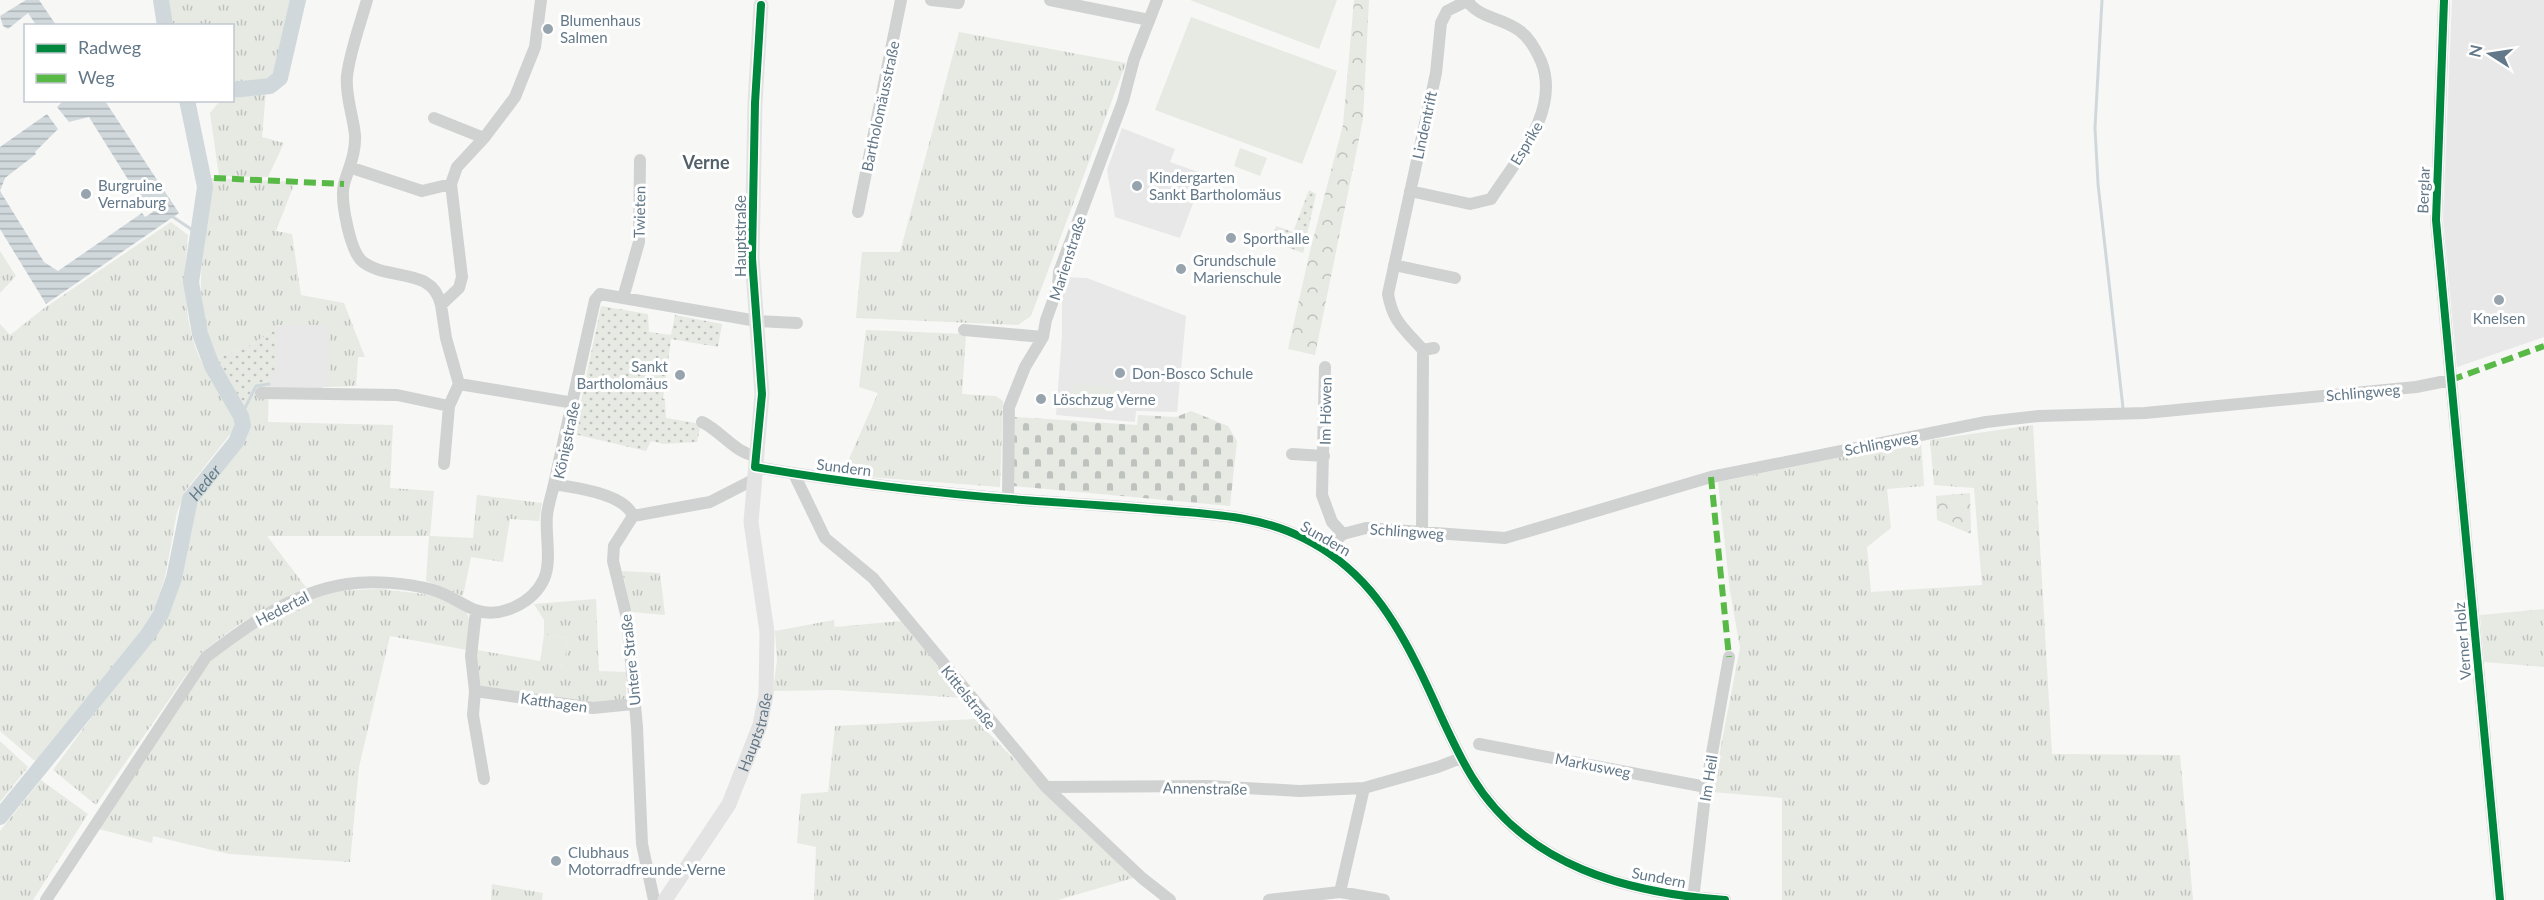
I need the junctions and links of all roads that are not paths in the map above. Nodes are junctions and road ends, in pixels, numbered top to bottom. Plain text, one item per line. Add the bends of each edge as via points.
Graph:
1 (367, 0) edge
2 (541, 0) edge
3 (901, 0) edge
4 (932, 0) edge
5 (1050, 0) edge
6 (1157, 0) edge
7 (2444, 0) edge
8 (958, 1) edge
9 (1469, 1) edge
10 (761, 2) edge
11 (1149, 20) junction
12 (434, 118) dead end
13 (484, 138) junction
14 (640, 160) dead end
15 (351, 168) junction
16 (451, 184) junction
17 (1410, 191) junction
18 (858, 212) dead end
19 (1394, 265) junction
20 (1455, 278) dead end
21 (623, 298) junction
22 (441, 306) junction
23 (757, 321) junction
24 (797, 323) dead end
25 (964, 330) dead end
26 (1043, 337) junction
27 (1325, 367) dead end
28 (2451, 380) junction
29 (459, 384) junction
30 (261, 393) dead end
31 (574, 403) junction
32 (449, 406) junction
33 (702, 422) dead end
34 (1292, 454) dead end
35 (1324, 456) junction
36 (444, 464) dead end
37 (755, 468) junction
38 (794, 474) junction
39 (554, 484) junction
40 (1008, 499) junction
41 (633, 516) junction
42 (1422, 532) junction
43 (1343, 534) junction
44 (1326, 550) junction
45 (476, 610) junction
46 (1730, 657) dead end
47 (475, 691) junction
48 (633, 704) junction
49 (1479, 744) dead end
50 (1461, 758) junction
51 (484, 779) dead end
52 (1046, 787) junction
53 (1706, 787) junction
54 (1364, 788) junction
55 (1340, 892) junction
56 (1693, 899) edge
57 (46, 900) edge
58 (654, 900) edge
59 (665, 900) edge
60 (1170, 900) edge
61 (1269, 900) edge
62 (1384, 900) edge
63 (1725, 900) edge
64 (2500, 900) edge

1 - 15 street via 347,74 355,137
2 - 13 street via 535,47 515,97
3 - 18 street, Bartholomäusstraße
4 - 8 street
5 - 11 street
6 - 11 street, Marienstraße
7 - 28 street, Berglar via 2436,220
9 - 17 street, Lindentrift via 1447,11 1441,23 1436,73
9 - 17 street, Esprike via 1475,11 1521,31 1536,49 1545,72 1547,94 1542,116 1491,199 1470,204
10 - 23 main road, Hauptstraße via 752,258
11 - 26 street, Marienstraße via 1059,272
12 - 13 street
13 - 16 street via 457,167
14 - 21 street, Twieten via 639,242
15 - 16 street via 422,191
15 - 22 street via 343,197 355,255 383,271 428,282 435,288
16 - 22 street via 462,277 459,288
17 - 19 street, Lindentrift
19 - 20 street
19 - 42 street, Lindentrift via 1388,294 1391,312 1400,327 1429,349
21 - 23 street, Königstraße
21 - 31 street, Königstraße via 600,294 595,300
22 - 29 street
23 - 24 street, Königstraße
23 - 37 main road, Hauptstraße via 762,394
25 - 26 street
26 - 40 street, Marienstraße via 1009,406
27 - 35 street, Im Höwen
28 - 42 street, Schlingweg via 2416,387 2145,413 2038,416 1986,422 1711,477 1505,538
28 - 64 street, Verner Holz
29 - 31 street
29 - 32 street
30 - 32 street via 397,395
31 - 39 street, Königstraße
32 - 36 street
33 - 37 street, Sundern via 715,428
34 - 35 street, Im Höwen
35 - 43 street, Im Höwen via 1322,495 1326,511
37 - 38 street, Sundern
37 - 41 street via 710,502
37 - 59 main road, Hauptstraße via 751,522 767,636 764,705 751,751 729,804
38 - 40 street, Sundern
38 - 52 street, Kittelstraße via 825,538 873,578
39 - 41 street, Königstraße via 607,496 621,502
39 - 45 street, Hedertal via 547,514 544,579 517,608
40 - 44 street, Sundern via 1241,517 1276,527
41 - 48 street, Untere Straße via 614,546 613,561 627,618
42 - 43 street, Schlingweg via 1366,528
43 - 44 street
44 - 50 street, Sundern via 1364,580 1384,606 1407,644
45 - 47 street via 471,656
45 - 57 street, Hedertal via 435,590 348,584 277,608 242,629 206,657
46 - 53 street, Im Heil
47 - 48 street, Katthagen via 593,708
47 - 51 street via 473,715
48 - 58 street, Untere Straße via 638,727 642,844
49 - 53 street, Markusweg
50 - 54 street, Annenstraße
50 - 56 street, Sundern via 1502,816 1556,858 1589,874
52 - 54 street, Annenstraße via 1209,786 1300,791
52 - 60 street, Kittelstraße
53 - 56 street, Im Heil
54 - 55 street
55 - 61 street
55 - 62 street
56 - 63 street, Sundern

